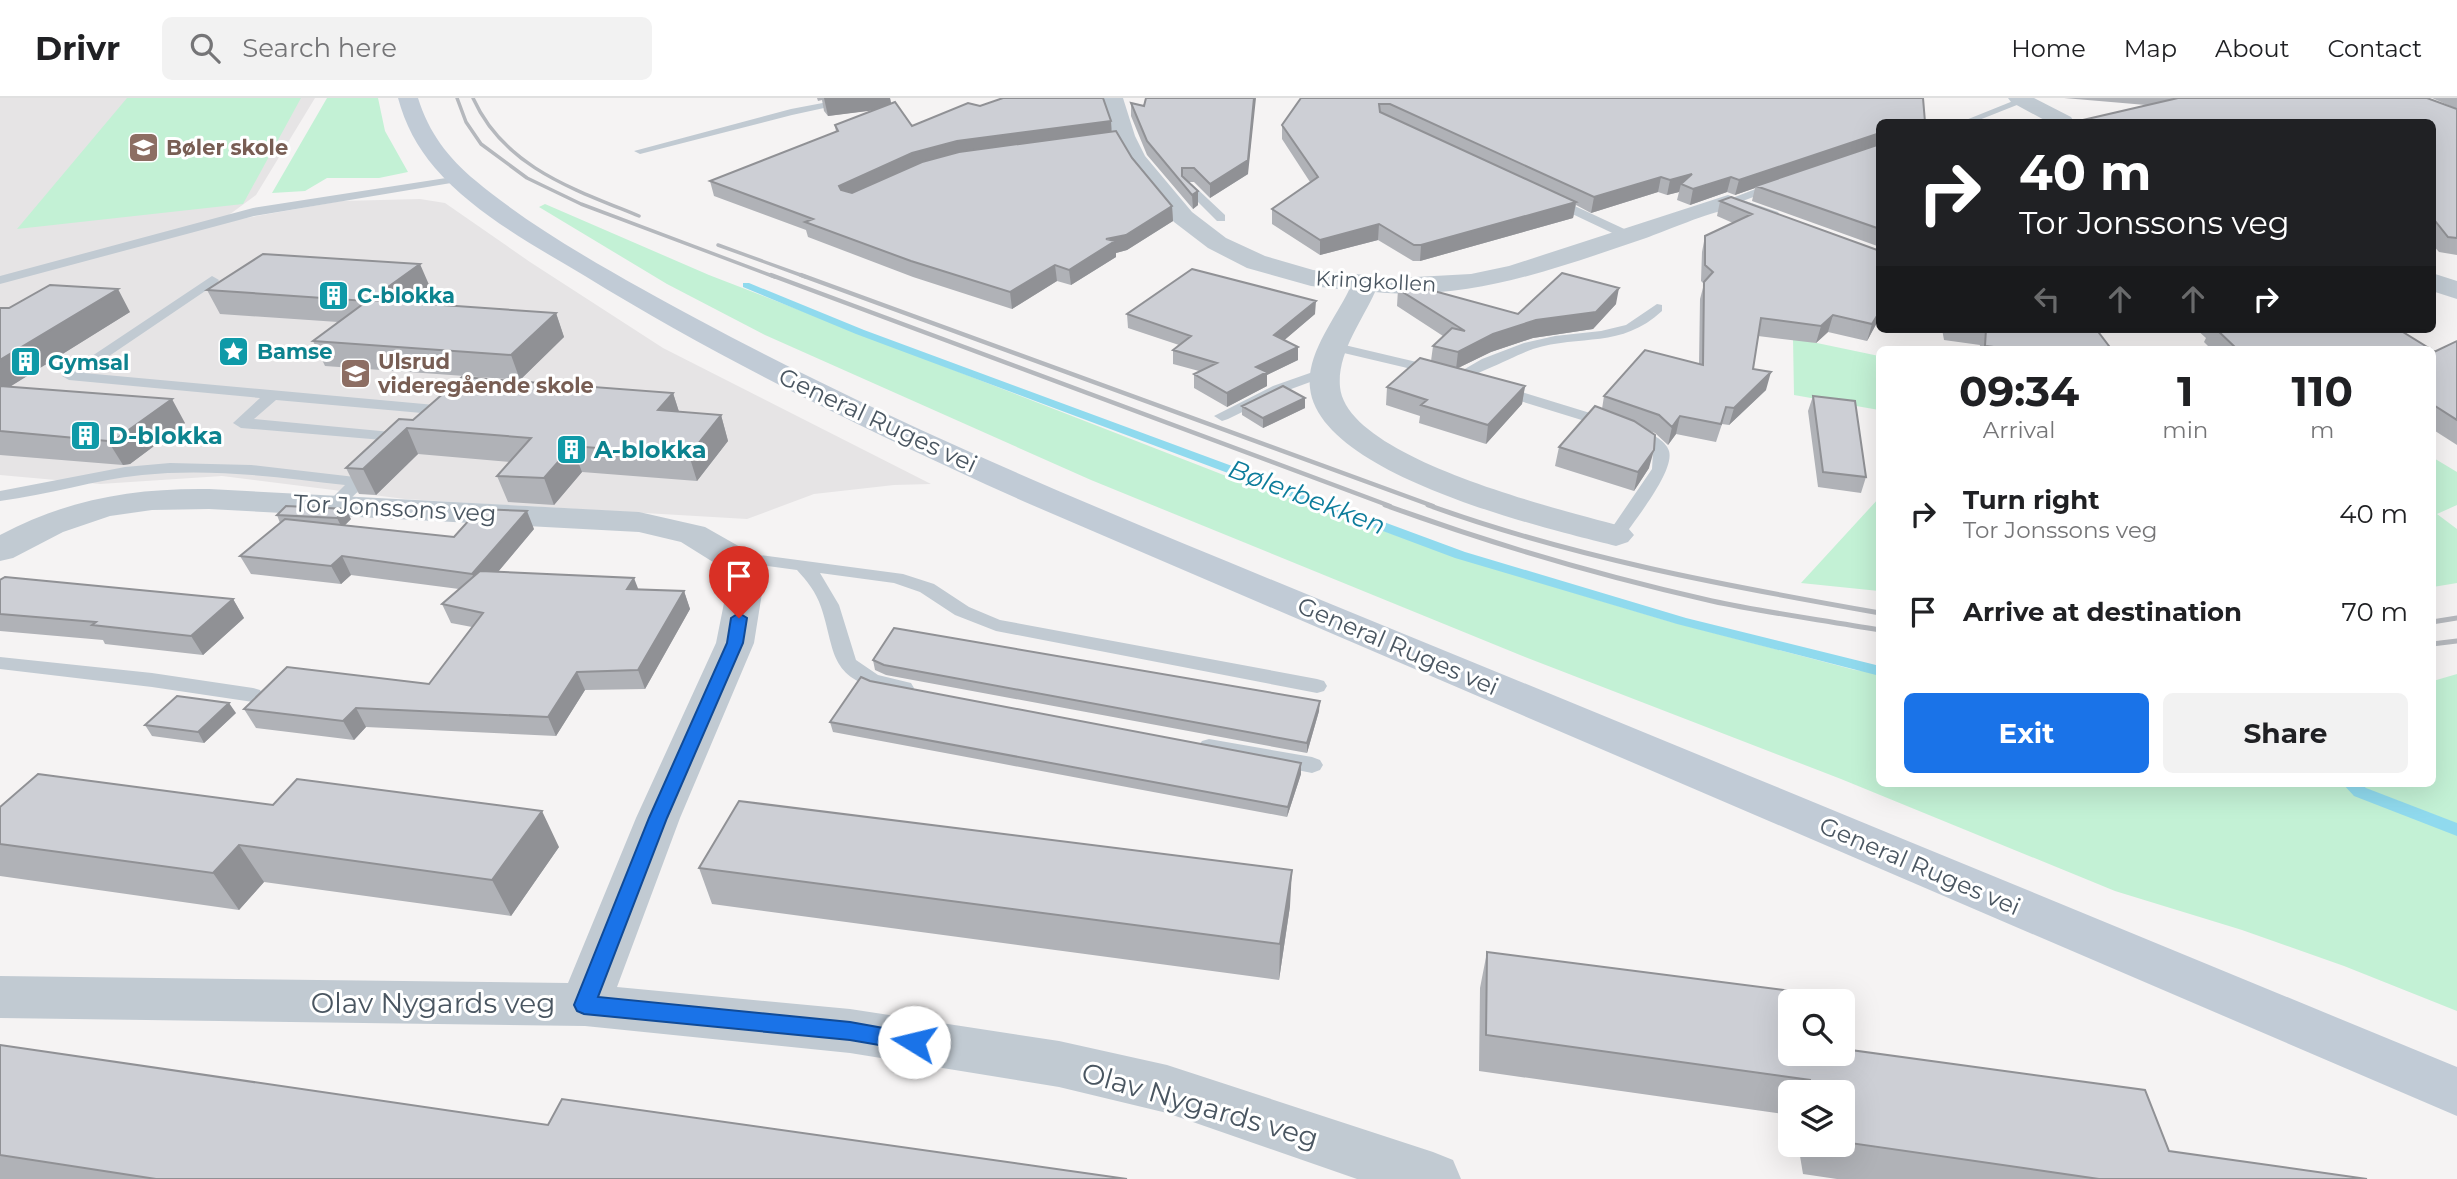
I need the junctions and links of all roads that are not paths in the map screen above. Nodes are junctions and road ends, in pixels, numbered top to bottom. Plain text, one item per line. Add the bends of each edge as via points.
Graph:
1 (408, 98) edge
2 (865, 98) edge
3 (1113, 98) edge
4 (2020, 99) edge
5 (1973, 119) edge
6 (2057, 119) edge
7 (640, 151) dead end
8 (459, 179) junction
9 (1792, 180) edge
10 (1536, 192) edge
11 (1728, 202) junction
12 (1204, 203) dead end
13 (1177, 209) junction
14 (1794, 226) edge
15 (1629, 236) junction
16 (2457, 277) edge
17 (0, 280) edge
18 (212, 280) dead end
19 (2436, 280) edge
20 (2436, 282) edge
21 (1365, 284) junction
22 (2457, 291) edge
23 (1657, 308) dead end
24 (1331, 359) junction
25 (1458, 377) junction
26 (274, 394) junction
27 (1222, 416) dead end
28 (406, 437) junction
29 (347, 493) junction
30 (0, 496) edge
31 (1616, 535) joint
32 (0, 550) edge
33 (729, 556) junction
34 (802, 565) junction
35 (0, 663) edge
36 (1317, 686) dead end
37 (920, 691) edge
38 (253, 695) dead end
39 (1186, 742) edge
40 (1312, 765) dead end
41 (0, 997) edge
42 (584, 1005) junction
43 (2457, 1092) edge
44 (1433, 1179) edge

1 - 8 main road, General Ruges vei via 423,137
2 - 7 lane
3 - 13 street, Kringkollen via 1118,140
4 - 5 lane
4 - 6 street
8 - 17 lane via 253,212
8 - 43 main road, General Ruges vei via 521,225 641,300 881,426
9 - 11 lane, Kringkollen
10 - 15 lane
11 - 14 street
11 - 15 street, Kringkollen
12 - 13 street
13 - 21 street, Kringkollen via 1217,243 1256,262 1303,276
15 - 21 street, Kringkollen via 1515,273 1471,282
16 - 19 street
18 - 26 lane via 69,376
20 - 22 street
21 - 24 street
23 - 25 lane via 1648,317 1605,336 1537,344
24 - 25 lane
24 - 27 lane
24 - 31 street via 1326,397 1340,422 1382,453 1494,502
25 - 31 lane via 1648,438 1661,451 1660,469
26 - 28 lane via 435,410
26 - 28 lane via 241,423
28 - 29 lane
29 - 30 lane via 256,470 182,467
29 - 32 street, Tor Jonssons veg via 144,500 107,506
29 - 33 street, Tor Jonssons veg via 639,522 694,534
33 - 34 lane
33 - 42 street via 744,593 735,643 658,818
34 - 36 lane via 907,581 996,625
34 - 37 lane via 818,581 846,661 854,671 880,684
35 - 38 lane
39 - 40 lane
41 - 42 street, Olav Nygards veg
42 - 44 street, Olav Nygards veg via 850,1031 1059,1064 1167,1089

